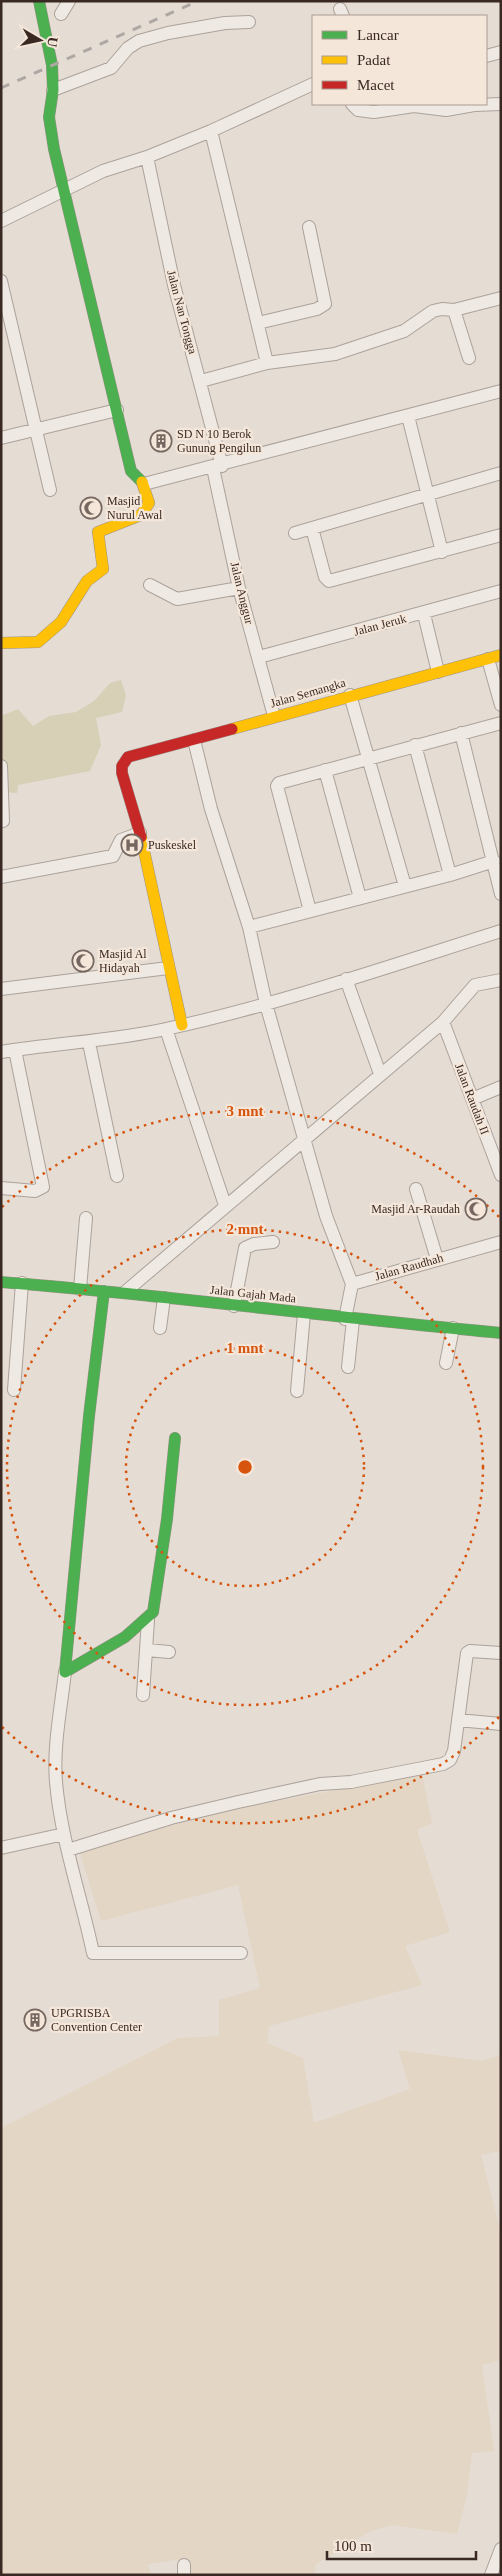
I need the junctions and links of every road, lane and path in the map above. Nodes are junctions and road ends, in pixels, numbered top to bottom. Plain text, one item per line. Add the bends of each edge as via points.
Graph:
1 (39, 1) edge
2 (69, 1) edge
3 (61, 14) dead end
4 (249, 22) dead end
5 (501, 52) edge
6 (487, 56) edge
7 (312, 84) edge
8 (53, 90) junction
9 (501, 104) edge
10 (353, 105) edge
11 (474, 105) edge
12 (487, 105) edge
13 (211, 131) junction
14 (147, 157) junction
15 (64, 192) junction
16 (1, 221) edge
17 (309, 227) dead end
18 (1, 281) edge
19 (501, 298) edge
20 (454, 310) junction
21 (258, 323) junction
22 (469, 358) dead end
23 (267, 363) junction
24 (201, 381) junction
25 (501, 392) edge
26 (117, 410) junction
27 (408, 416) junction
28 (38, 430) junction
29 (1, 438) edge
30 (217, 467) junction
31 (501, 473) edge
32 (144, 484) junction
33 (50, 490) dead end
34 (428, 496) junction
35 (312, 528) junction
36 (295, 533) dead end
37 (501, 535) edge
38 (442, 552) junction
39 (150, 585) dead end
40 (239, 588) junction
41 (501, 591) edge
42 (424, 614) junction
43 (1, 643) edge
44 (501, 655) edge
45 (259, 657) junction
46 (488, 659) junction
47 (438, 672) junction
48 (350, 695) junction
49 (501, 705) edge
50 (274, 716) junction
51 (501, 723) edge
52 (461, 733) junction
53 (194, 740) junction
54 (415, 745) junction
55 (367, 758) junction
56 (1, 766) edge
57 (326, 770) junction
58 (3, 821) dead end
59 (501, 832) edge
60 (140, 834) junction
61 (488, 835) junction
62 (494, 861) junction
63 (450, 875) junction
64 (1, 877) edge
65 (405, 886) junction
66 (501, 894) edge
67 (360, 898) junction
68 (310, 910) junction
69 (249, 927) junction
70 (501, 931) edge
71 (168, 968) junction
72 (346, 979) junction
73 (501, 980) edge
74 (1, 989) edge
75 (266, 1004) junction
76 (443, 1022) junction
77 (182, 1025) junction
78 (166, 1029) junction
79 (89, 1043) junction
80 (15, 1050) junction
81 (1, 1052) edge
82 (380, 1074) junction
83 (501, 1087) edge
84 (472, 1099) junction
85 (305, 1137) junction
86 (501, 1175) edge
87 (117, 1176) dead end
88 (1, 1188) edge
89 (416, 1188) dead end
90 (225, 1206) junction
91 (86, 1218) dead end
92 (273, 1242) dead end
93 (501, 1242) edge
94 (437, 1259) junction
95 (1, 1282) edge
96 (22, 1283) junction
97 (352, 1284) junction
98 (80, 1289) junction
99 (104, 1291) junction
100 (125, 1292) junction
101 (164, 1298) junction
102 (234, 1306) junction
103 (304, 1314) junction
104 (349, 1319) junction
105 (160, 1328) dead end
106 (453, 1328) junction
107 (501, 1334) edge
108 (446, 1363) dead end
109 (348, 1367) dead end
110 (14, 1390) dead end
111 (297, 1391) dead end
112 (175, 1438) dead end
113 (148, 1620) junction
114 (147, 1650) junction
115 (169, 1652) dead end
116 (501, 1653) edge
117 (65, 1672) junction
118 (143, 1695) dead end
119 (458, 1720) junction
120 (501, 1724) edge
121 (64, 1834) junction
122 (1, 1848) edge
123 (68, 1850) junction
124 (241, 1953) dead end
125 (501, 2549) edge
126 (491, 2575) edge

1 - 8 street via 52,65
2 - 3 street
4 - 8 street via 225,23 139,41 110,68
5 - 6 street
7 - 13 street
8 - 15 street via 49,117
9 - 12 street
10 - 11 street via 358,110 374,112 408,106 446,110
13 - 14 street
13 - 21 street
14 - 15 street via 103,172
14 - 24 street, Jalan Nan Tongga via 174,285
15 - 16 street
15 - 26 street
17 - 21 street via 325,304 317,310
18 - 28 street
19 - 20 street
20 - 22 street
20 - 23 street via 433,311 404,332 335,354
21 - 23 street
23 - 24 street
24 - 30 street, Jalan Nan Tongga
25 - 27 street
26 - 28 street
26 - 32 street via 131,471
27 - 30 street
27 - 34 street
28 - 29 street
28 - 33 street
30 - 32 street
30 - 40 street, Jalan Anggur
31 - 34 street
32 - 43 street via 147,509 98,532 96,538 103,569 87,581 61,622 38,642
34 - 35 street
34 - 38 street
35 - 36 street
35 - 38 street via 325,577 329,581
37 - 38 street
39 - 40 street via 177,599
40 - 45 street, Jalan Anggur
41 - 42 street, Jalan Jeruk
42 - 45 street, Jalan Jeruk
42 - 47 street
44 - 46 street, Jalan Semangka
45 - 50 street, Jalan Anggur
46 - 47 street, Jalan Semangka
46 - 49 street
47 - 48 street, Jalan Semangka
48 - 50 street, Jalan Semangka
48 - 55 street
50 - 53 street, Jalan Semangka
51 - 52 street
52 - 54 street
52 - 61 street
53 - 60 street, Jalan Semangka via 124,760 122,773
53 - 69 street via 211,809
54 - 55 street
54 - 63 street
55 - 57 street
55 - 65 street
56 - 58 street
57 - 67 street
57 - 68 street via 279,783 278,786
59 - 61 street
60 - 64 street via 121,840 113,856
60 - 71 street
61 - 62 street
62 - 63 street
62 - 66 street
63 - 65 street
65 - 67 street
67 - 68 street
68 - 69 street
69 - 75 street
70 - 72 street
71 - 74 street
71 - 77 street
72 - 75 street
72 - 82 street
73 - 76 street via 475,985
75 - 77 street
75 - 85 street
76 - 82 street
76 - 84 street, Jalan Raudah II
77 - 78 street
78 - 79 street
78 - 90 street
79 - 80 street
79 - 87 street
80 - 81 street
80 - 88 street via 43,1187 35,1191
82 - 85 street
83 - 84 street
84 - 86 street, Jalan Raudah II
85 - 90 street
85 - 97 street via 326,1216
89 - 94 street
90 - 100 street
91 - 98 street
92 - 102 street via 245,1248
93 - 94 street, Jalan Raudhah
94 - 97 street, Jalan Raudhah
95 - 96 street, Jalan Gajah Mada
96 - 98 street, Jalan Gajah Mada
96 - 110 street
97 - 104 street
98 - 99 street, Jalan Gajah Mada
99 - 100 street, Jalan Gajah Mada
99 - 117 street
100 - 101 street, Jalan Gajah Mada
101 - 102 street, Jalan Gajah Mada
101 - 105 street
102 - 103 street, Jalan Gajah Mada
103 - 104 street, Jalan Gajah Mada
103 - 111 street
104 - 106 street, Jalan Gajah Mada
104 - 109 street
106 - 107 street, Jalan Gajah Mada
106 - 108 street
112 - 113 street via 167,1519 154,1606
113 - 114 street
113 - 117 street
114 - 115 street
114 - 118 street
116 - 119 street via 470,1650 465,1658
117 - 121 street via 55,1764
119 - 120 street
119 - 123 street via 454,1751 450,1760 443,1764 350,1782 320,1784 238,1802 171,1818
121 - 122 street
121 - 123 street
123 - 124 street via 93,1953
125 - 126 street

